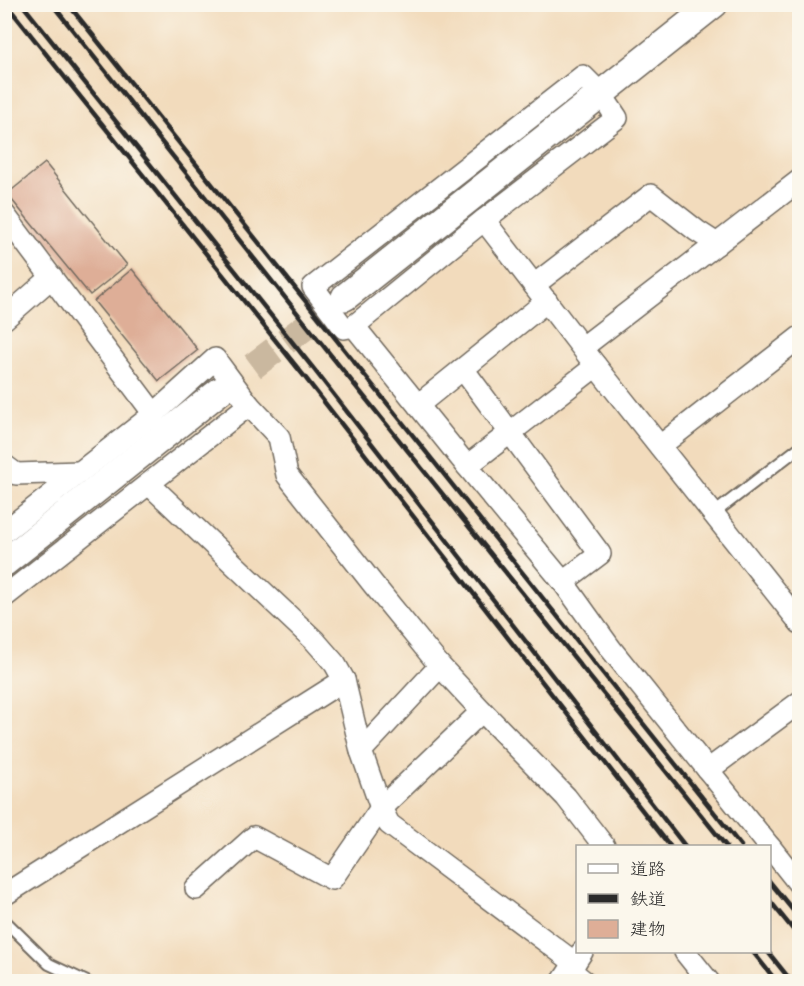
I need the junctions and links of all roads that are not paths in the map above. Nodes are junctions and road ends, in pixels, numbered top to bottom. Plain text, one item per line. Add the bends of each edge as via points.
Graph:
1 (714, 4) edge
2 (601, 94) junction
3 (800, 180) edge
4 (4, 214) edge
5 (484, 220) junction
6 (717, 244) junction
7 (52, 277) junction
8 (541, 293) junction
9 (345, 297) tunnel mouth
10 (4, 319) edge
11 (354, 326) junction
12 (800, 338) edge
13 (583, 347) junction
14 (596, 366) junction
15 (463, 369) junction
16 (220, 391) tunnel mouth
17 (249, 405) junction
18 (418, 405) junction
19 (154, 414) junction
20 (510, 433) junction
21 (660, 446) junction
22 (800, 447) edge
23 (4, 465) edge
24 (467, 466) junction
25 (80, 472) junction
26 (149, 484) junction
27 (713, 514) junction
28 (4, 532) edge
29 (4, 563) edge
30 (563, 582) junction
31 (4, 597) edge
32 (800, 623) edge
33 (440, 666) junction
34 (344, 680) junction
35 (800, 702) edge
36 (482, 711) junction
37 (361, 751) junction
38 (708, 770) junction
39 (381, 808) junction
40 (603, 845) edge
41 (767, 845) edge
42 (771, 849) edge
43 (800, 885) edge
44 (196, 889) dead end
45 (4, 895) edge
46 (4, 920) edge
47 (687, 953) edge
48 (575, 969) edge
49 (87, 981) edge
50 (709, 981) edge

1 - 2 street
2 - 5 street via 617,118
2 - 9 street
2 - 11 street via 583,75 313,286 344,328
3 - 6 street
4 - 7 street
5 - 8 street
5 - 11 street
6 - 8 street via 651,195
6 - 13 street
7 - 10 street
7 - 19 street
8 - 13 street
8 - 15 street
11 - 18 street
12 - 21 street
13 - 14 street
14 - 20 street
14 - 21 street
15 - 18 street
15 - 20 street
16 - 29 street
17 - 19 street via 215,360
17 - 26 street
17 - 33 street via 279,437 287,475
18 - 24 street
19 - 25 street
20 - 24 street
20 - 30 street via 600,554
21 - 27 street
22 - 27 lane
23 - 25 street via 16,474
24 - 30 street
25 - 28 street
26 - 31 street
26 - 34 street via 315,641
27 - 32 street
30 - 38 street
33 - 36 street
33 - 37 street
34 - 37 street
34 - 45 street
35 - 38 street
36 - 39 street
36 - 40 street via 566,797
37 - 39 street
38 - 41 street
39 - 44 street via 332,879 254,837
39 - 48 street via 389,824
42 - 43 street
46 - 49 lane via 49,964
47 - 50 street

